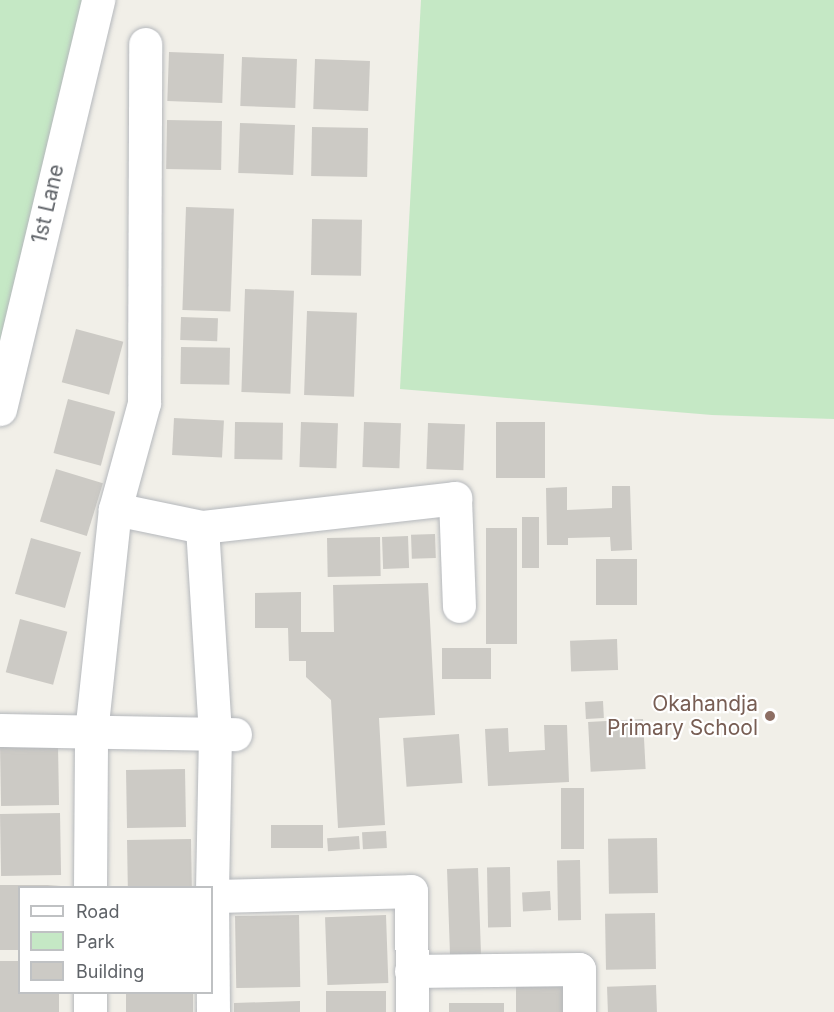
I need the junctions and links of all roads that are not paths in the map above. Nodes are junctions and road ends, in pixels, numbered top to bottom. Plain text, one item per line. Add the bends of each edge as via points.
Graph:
1 (98, 0) edge
2 (145, 44) dead end
3 (0, 409) edge
4 (115, 509) junction
5 (202, 527) junction
6 (459, 606) dead end
7 (0, 730) edge
8 (91, 733) junction
9 (225, 734) junction
10 (90, 886) edge
11 (213, 886) edge
12 (213, 896) edge
13 (411, 971) junction
14 (90, 994) edge
15 (213, 994) edge
16 (90, 1012) edge
17 (213, 1012) edge
18 (412, 1012) edge
19 (579, 1012) edge

1 - 3 street, 1st Lane
2 - 4 street via 144,403
4 - 5 street
4 - 8 street
5 - 6 street via 454,498
5 - 9 street
7 - 8 street
8 - 9 street
8 - 10 street
9 - 11 street
12 - 13 street via 411,891
13 - 18 street
13 - 19 street via 579,969
14 - 16 street
15 - 17 street

